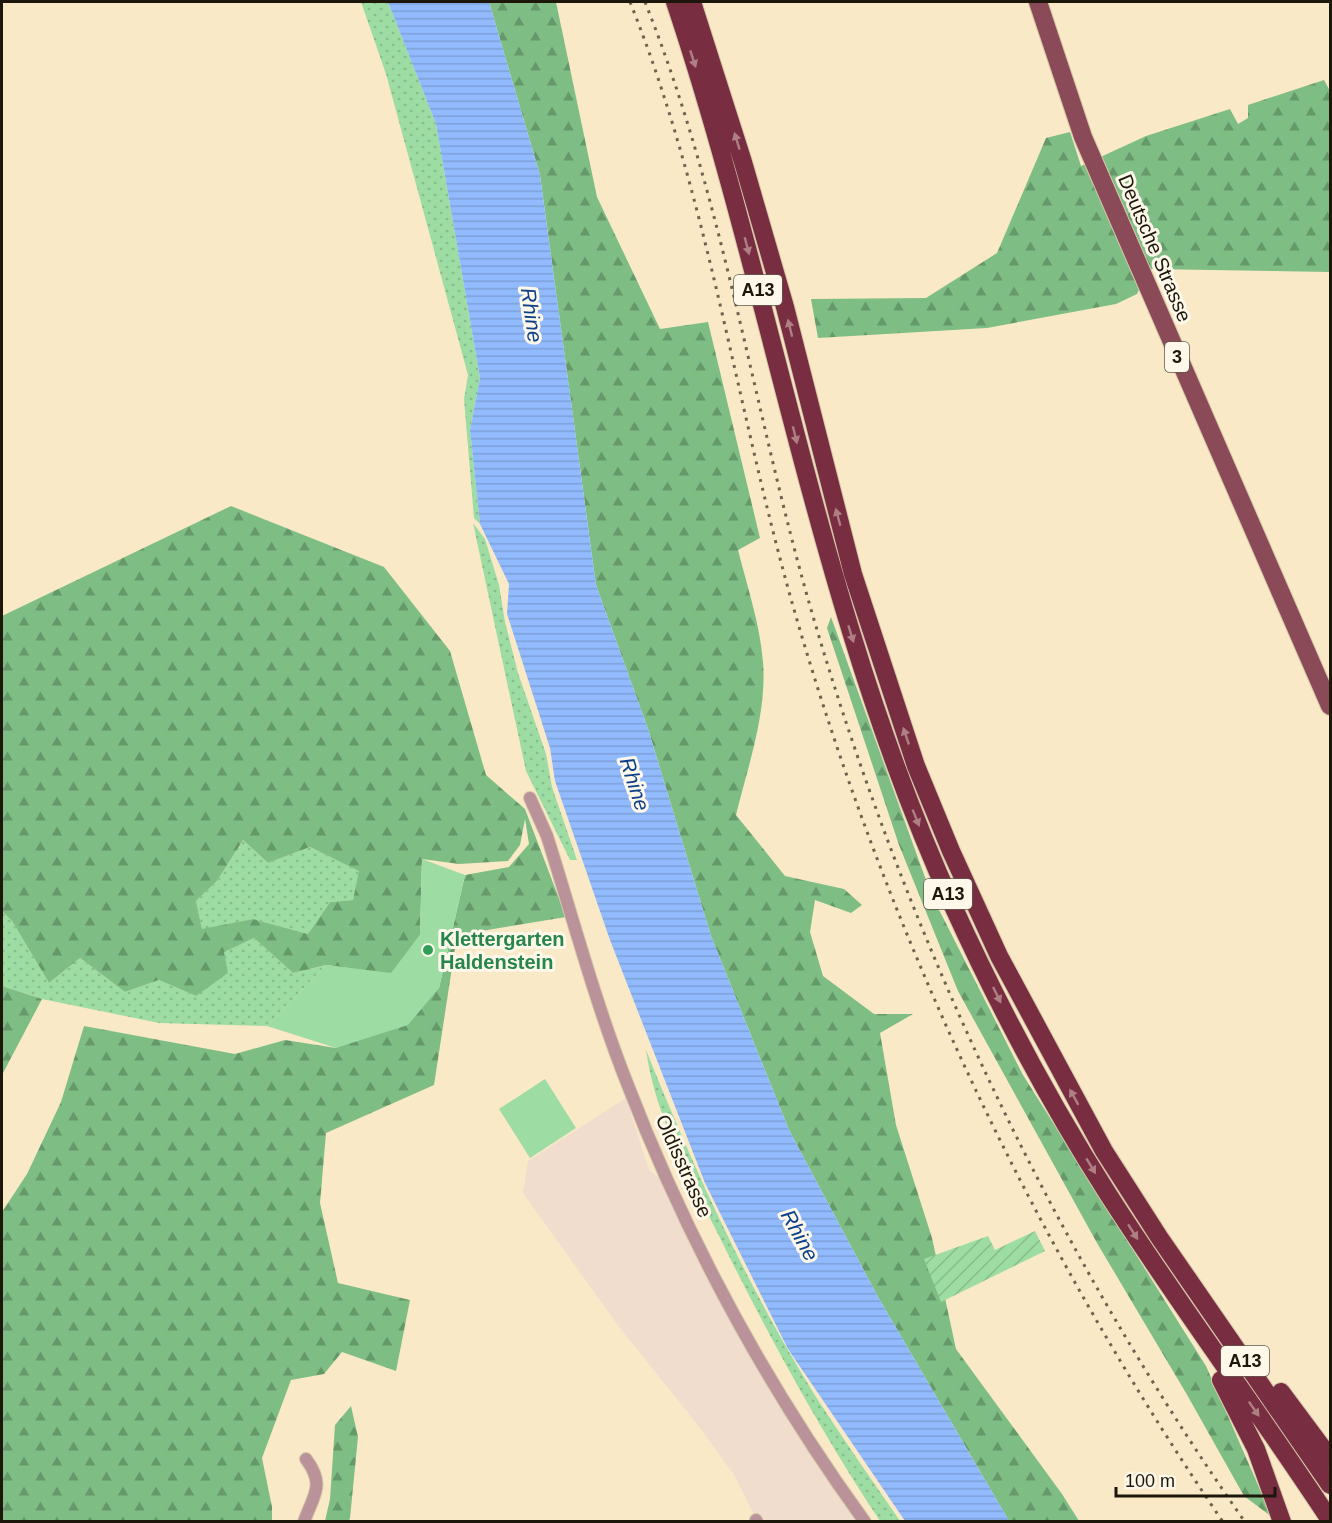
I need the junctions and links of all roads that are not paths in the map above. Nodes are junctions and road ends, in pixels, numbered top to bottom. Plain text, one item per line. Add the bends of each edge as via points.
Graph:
1 (675, 2) edge
2 (692, 2) edge
3 (1038, 2) edge
4 (1330, 706) edge
5 (530, 798) dead end
6 (1159, 1237) junction
7 (1161, 1275) junction
8 (1330, 1458) edge
9 (306, 1459) dead end
10 (1330, 1485) edge
11 (1330, 1520) edge
12 (304, 1521) edge
13 (865, 1521) edge
14 (1282, 1521) edge

1 -> 7 highway, A13 via 727,168 834,578 898,771 953,906 1020,1042 1106,1190
6 -> 2 highway, A13 via 1076,1101 1004,966 920,775 853,574 785,307
3 - 4 main road, Deutsche Strasse / 3 via 1092,158
5 - 13 street, Oldisstrasse via 547,836 626,1081 667,1181 715,1279 771,1377
6 - 8 highway, A13 via 1214,1302
6 - 10 highway, A13
7 -> 11 highway, A13
7 - 14 highway, A13 via 1188,1331 1228,1390
9 - 12 street via 317,1483

